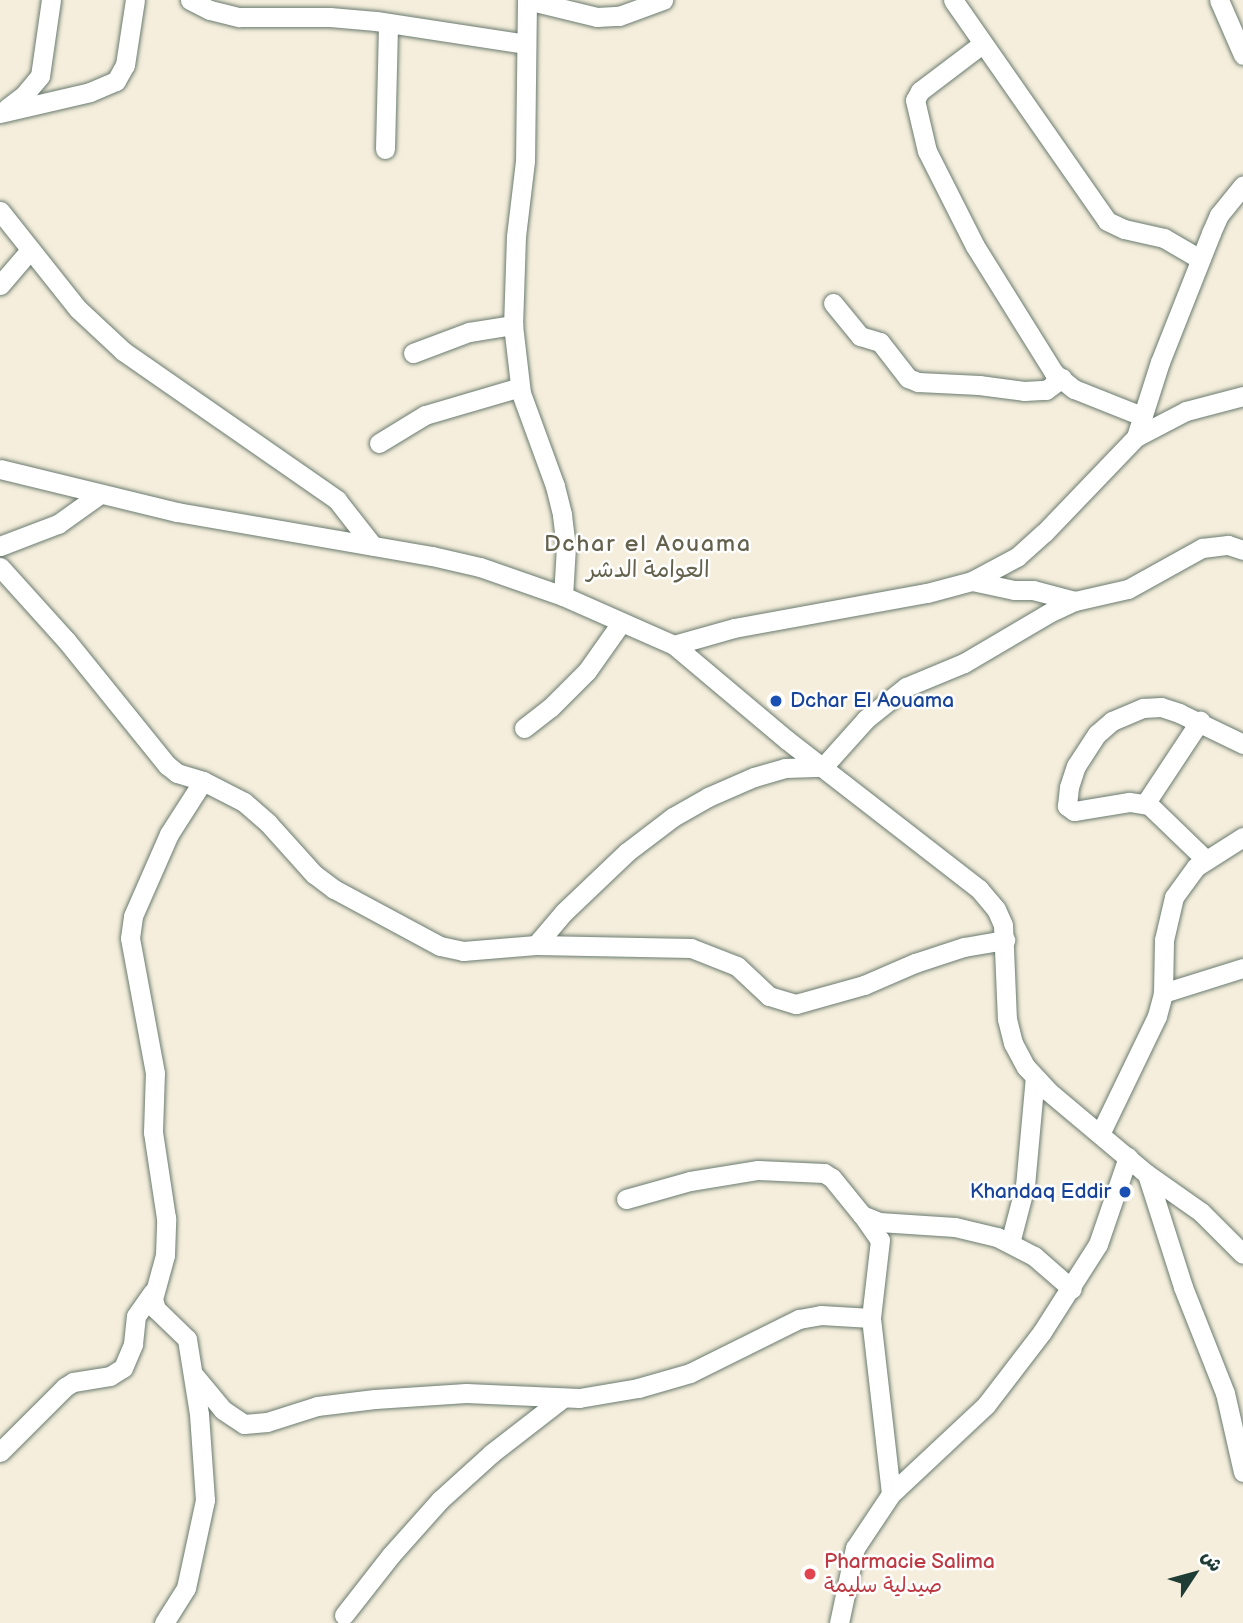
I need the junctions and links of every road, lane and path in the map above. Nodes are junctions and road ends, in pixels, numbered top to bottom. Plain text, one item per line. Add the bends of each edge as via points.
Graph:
1 (51, 0) edge
2 (135, 0) edge
3 (190, 0) edge
4 (527, 0) edge
5 (663, 0) edge
6 (953, 0) edge
7 (1219, 0) edge
8 (387, 23) junction
9 (526, 44) junction
10 (982, 44) junction
11 (1243, 55) edge
12 (0, 113) edge
13 (385, 149) dead end
14 (1243, 185) edge
15 (0, 211) edge
16 (30, 250) junction
17 (1200, 259) junction
18 (0, 285) edge
19 (833, 303) dead end
20 (513, 325) junction
21 (413, 353) dead end
22 (1062, 379) junction
23 (520, 387) junction
24 (1243, 396) edge
25 (1142, 416) junction
26 (1136, 437) junction
27 (379, 443) dead end
28 (0, 469) edge
29 (100, 494) junction
30 (0, 546) edge
31 (373, 547) junction
32 (1243, 550) edge
33 (0, 567) edge
34 (972, 581) junction
35 (563, 596) junction
36 (1075, 601) junction
37 (621, 623) junction
38 (674, 645) junction
39 (1200, 721) junction
40 (524, 728) dead end
41 (1243, 744) edge
42 (823, 766) junction
43 (203, 781) junction
44 (1145, 804) junction
45 (1243, 837) edge
46 (1206, 860) junction
47 (1004, 940) junction
48 (536, 945) junction
49 (1243, 968) edge
50 (1163, 993) junction
51 (1035, 1077) junction
52 (1100, 1134) junction
53 (1128, 1157) junction
54 (1147, 1174) junction
55 (626, 1199) dead end
56 (862, 1216) junction
57 (1010, 1243) junction
58 (1240, 1248) edge
59 (1072, 1289) junction
60 (153, 1292) junction
61 (871, 1318) junction
62 (193, 1374) junction
63 (563, 1398) junction
64 (0, 1452) edge
65 (1243, 1472) edge
66 (891, 1494) junction
67 (344, 1615) dead end
68 (164, 1623) edge
69 (839, 1623) edge

1 - 12 street via 40,76
2 - 12 street via 125,65 116,81 90,92
3 - 8 street via 239,17 330,17
4 - 5 street via 597,17 620,16
4 - 9 street
6 - 10 street
7 - 11 street
8 - 9 street
8 - 13 street
9 - 20 street via 525,161 516,236
10 - 17 street via 1107,220 1164,238
10 - 22 street via 920,91 915,100 919,125 927,151 975,246
14 - 17 street via 1219,215
15 - 16 street
16 - 18 street
16 - 31 street via 78,309 124,351 337,500
17 - 25 street
19 - 22 street via 860,336 880,342 908,378 918,382 1024,391 1046,390
20 - 21 street via 468,332
20 - 23 street
22 - 25 street via 1074,389
23 - 27 street via 425,415
23 - 35 street via 562,515 566,546
24 - 26 street via 1186,411
25 - 26 street
26 - 34 street via 1017,557
28 - 29 street
29 - 30 street via 58,524
29 - 31 street
31 - 35 street via 480,567
32 - 36 street via 1228,545 1202,548 1128,589
33 - 43 street via 66,640 156,755 177,773
34 - 36 street
34 - 38 street via 734,628
35 - 37 street
36 - 42 street via 964,663 906,687 866,719
37 - 38 street
37 - 40 street via 587,671
38 - 42 street
39 - 41 street
39 - 44 street
39 - 44 street via 1161,707 1143,708 1112,721 1086,748 1069,787 1069,809
42 - 47 street via 979,889 996,909
42 - 48 street via 785,768 754,777 673,817 627,852
43 - 48 street via 244,802 334,889 399,926 440,946 463,951
43 - 60 street via 169,834 133,916 130,938 155,1073 153,1132 166,1218 165,1255
44 - 46 street
45 - 46 street
46 - 50 street via 1174,897 1164,940
47 - 48 street via 964,947 840,993 796,1004 769,996 737,966 691,948
47 - 51 street via 1010,1031
49 - 50 street
50 - 52 street via 1157,1016
51 - 52 street
51 - 57 street via 1025,1186
52 - 53 street
53 - 54 street
53 - 59 street via 1098,1244
54 - 58 street via 1201,1212
54 - 65 street via 1182,1287 1224,1393
55 - 56 street via 690,1181 758,1170 809,1171 832,1178
56 - 57 street via 879,1222 955,1227
56 - 61 street via 880,1240
57 - 59 street
59 - 66 street via 986,1405
60 - 62 street via 156,1309 187,1339
60 - 64 street via 136,1316 133,1344 123,1368 110,1376 65,1387
61 - 63 street via 821,1314 755,1338 690,1373 606,1395
61 - 66 street
62 - 63 street via 223,1410 244,1424 267,1422 317,1406 374,1399 466,1393
62 - 68 street via 205,1500 186,1588
63 - 67 street via 440,1500
66 - 69 street via 855,1548

